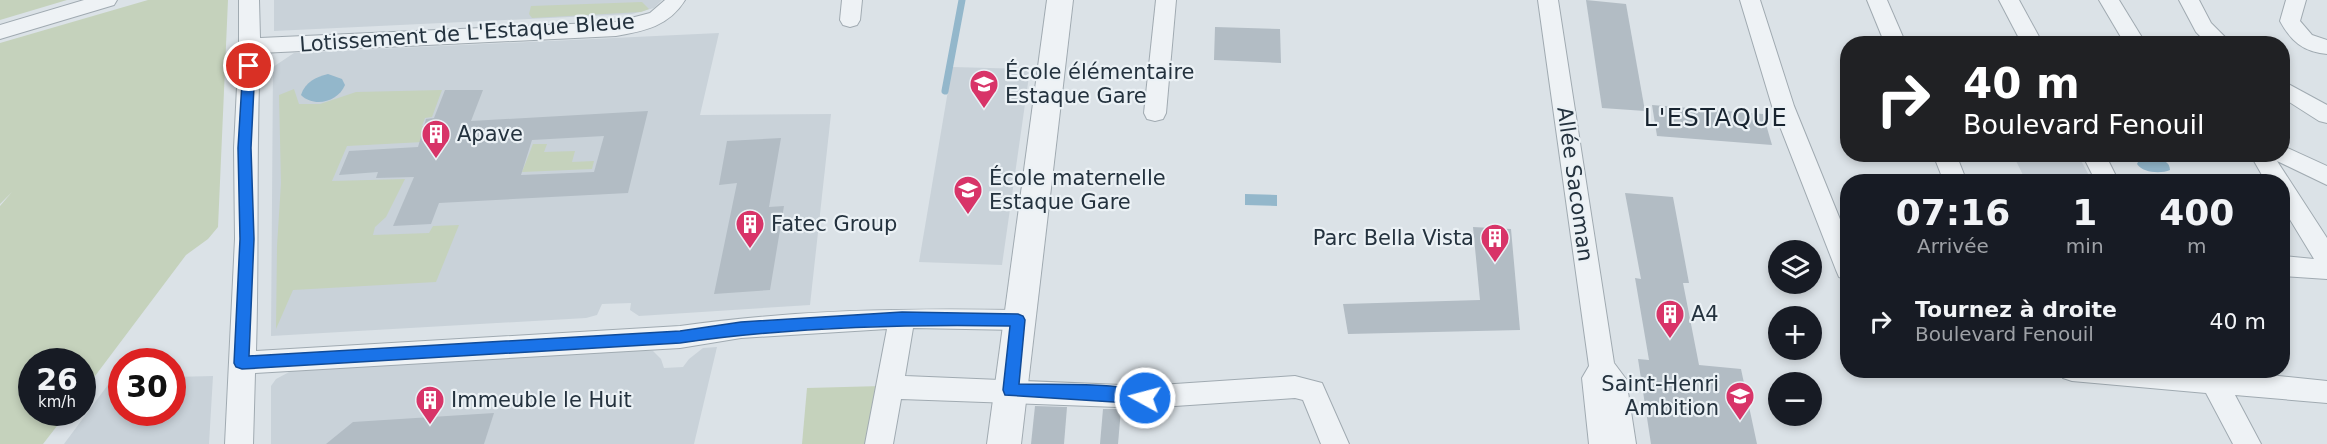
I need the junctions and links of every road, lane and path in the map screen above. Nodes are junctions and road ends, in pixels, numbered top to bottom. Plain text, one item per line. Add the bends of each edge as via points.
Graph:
1 (107, 0) edge
2 (249, 0) edge
3 (675, 0) edge
4 (1060, 0) edge
5 (1166, 0) edge
6 (1548, 0) edge
7 (1750, 0) edge
8 (1877, 0) edge
9 (2009, 0) edge
10 (2109, 0) edge
11 (2189, 0) edge
12 (2296, 0) edge
13 (0, 32) edge
14 (1893, 36) edge
15 (2029, 36) edge
16 (2131, 36) edge
17 (2213, 36) edge
18 (250, 46) junction
19 (2327, 47) edge
20 (2290, 92) edge
21 (1155, 113) dead end
22 (2327, 115) edge
23 (2290, 158) edge
24 (2327, 176) edge
25 (2290, 200) edge
26 (1840, 232) edge
27 (2327, 258) edge
28 (2290, 266) edge
29 (2327, 269) edge
30 (902, 318) junction
31 (1018, 320) junction
32 (242, 363) junction
33 (1602, 368) junction
34 (2212, 378) edge
35 (2219, 378) edge
36 (890, 387) junction
37 (1010, 390) junction
38 (2327, 392) edge
39 (239, 444) edge
40 (879, 444) edge
41 (1004, 444) edge
42 (1335, 444) edge
43 (1603, 444) edge
44 (1622, 444) edge
45 (2247, 444) edge

1 - 13 street
2 - 18 street
3 - 18 street, Lotissement de L'Estaque Bleue via 660,16 638,26 616,29
4 - 31 street
5 - 21 street
6 - 33 street, Allée Sacoman
7 - 26 street via 1783,106
8 - 14 street
9 - 15 street
10 - 16 street
11 - 17 street via 2203,27
12 - 19 street via 2290,21 2297,34 2314,47
18 - 32 street via 244,148 247,239
20 - 22 street
23 - 24 street
25 - 27 street
28 - 29 street
30 - 31 street
30 - 32 street via 741,328 680,337
30 - 36 street
31 - 37 street
32 - 39 street
33 - 43 street, Allée Sacoman via 1595,378
33 - 44 street, Allée Sacoman via 1613,379
34 - 45 street
35 - 38 street
36 - 37 street
36 - 40 street
37 - 41 street
37 - 42 street via 1145,398 1295,387 1313,391

